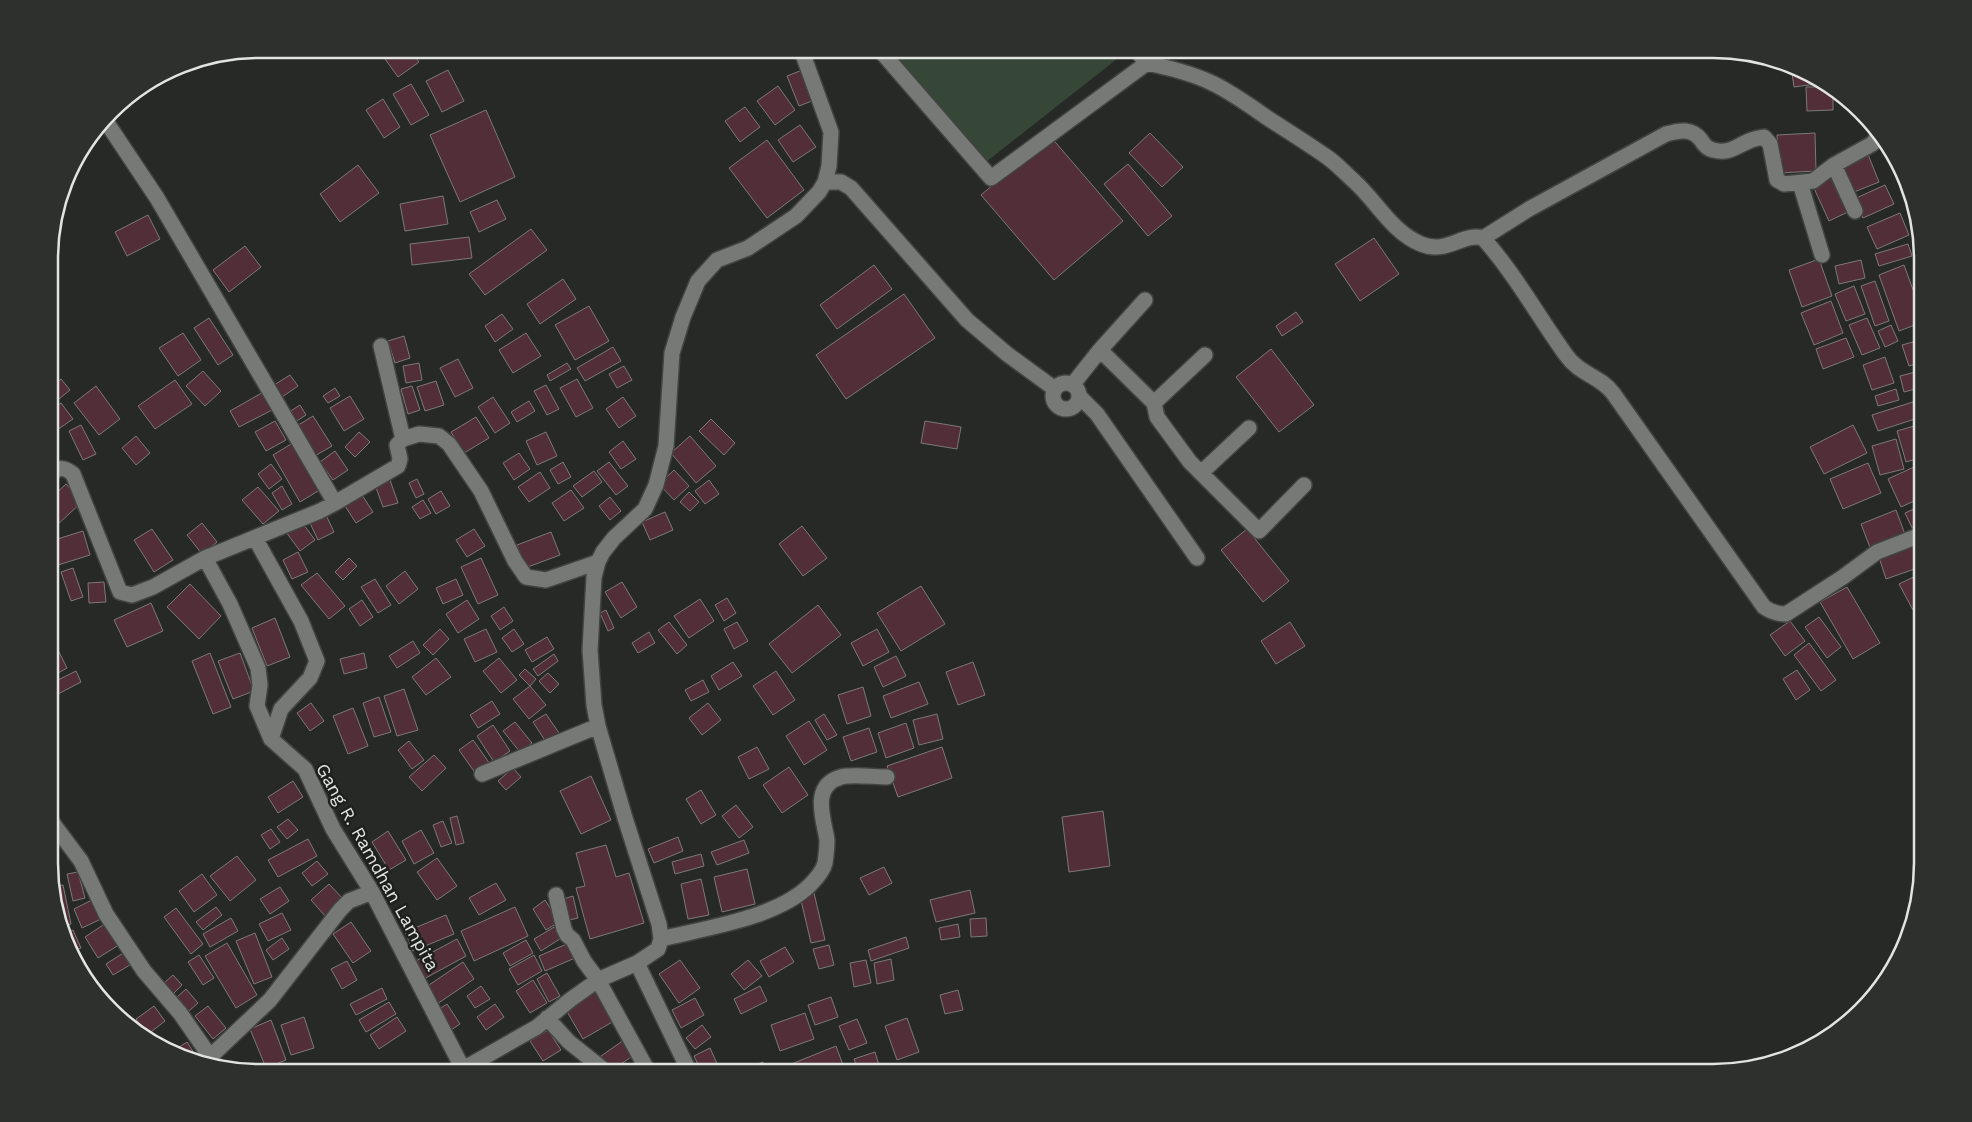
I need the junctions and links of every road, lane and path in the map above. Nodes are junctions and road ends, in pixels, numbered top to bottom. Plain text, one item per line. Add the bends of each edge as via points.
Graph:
1 (804, 58) edge
2 (887, 58) edge
3 (1143, 58) edge
4 (1147, 63) junction
5 (108, 125) edge
6 (1876, 140) edge
7 (1834, 165) junction
8 (825, 182) junction
9 (1800, 182) junction
10 (1855, 211) dead end
11 (1483, 238) junction
12 (1822, 255) dead end
13 (1145, 300) dead end
14 (381, 346) dead end
15 (1100, 350) junction
16 (1205, 354) dead end
17 (1055, 389) junction
18 (1076, 391) junction
19 (1154, 403) junction
20 (1249, 428) dead end
21 (403, 439) junction
22 (58, 469) edge
23 (1202, 472) junction
24 (1304, 485) dead end
25 (335, 503) junction
26 (1914, 537) edge
27 (255, 538) junction
28 (205, 558) junction
29 (1196, 558) dead end
30 (598, 562) junction
31 (598, 726) junction
32 (271, 739) junction
33 (482, 774) dead end
34 (887, 777) dead end
35 (58, 831) edge
36 (372, 892) junction
37 (556, 895) dead end
38 (661, 939) junction
39 (637, 963) junction
40 (598, 980) junction
41 (547, 1018) junction
42 (212, 1059) edge
43 (216, 1060) edge
44 (458, 1064) edge
45 (475, 1064) edge
46 (597, 1064) edge
47 (644, 1064) edge
48 (686, 1064) edge

1 - 8 street via 831,132 830,166
2 - 4 street via 991,178
3 - 4 street
4 - 11 street via 1184,72 1230,93 1328,158 1364,190 1388,219 1420,244 1433,248 1468,238
5 - 25 street via 157,198
6 - 7 street
7 - 9 street via 1813,181
7 - 10 street
8 - 17 street via 841,182 851,188 967,320
8 - 30 street via 796,216 748,248 717,260 698,281 672,353 666,446 656,485 645,509 614,538
9 - 11 street via 1784,184 1778,180 1770,144 1764,137 1749,140 1733,150 1718,151 1706,148 1691,131 1678,131 1666,134 1538,204
9 - 12 street
11 - 26 street via 1572,362 1586,374 1602,381 1613,393 1764,607 1786,614 1876,552
13 - 15 street
14 - 21 street
15 - 18 street
15 - 19 street
16 - 19 street
17 - 18 street via 1066,382
17 - 18 street via 1053,397 1062,409 1076,405
18 - 29 street via 1097,414
19 - 23 street via 1157,417 1190,462
20 - 23 street
21 - 25 street via 397,445 398,466
21 - 30 street via 419,434 434,435 449,444 478,486 526,577 546,580
22 - 28 street via 64,468 73,474 120,592 132,594 153,587
23 - 24 street via 1259,531
25 - 27 street
27 - 28 street
27 - 32 street via 301,621 318,661 310,678 281,709
28 - 32 street, Gang R. Ramdhan Lampita via 230,604 258,668 257,706
30 - 31 street via 594,577 590,650
31 - 33 street
31 - 38 street
32 - 36 street, Gang R. Ramdhan Lampita via 305,769 333,829
34 - 38 street via 841,777 822,793 820,805 827,843 825,864 809,886 753,917
35 - 42 street via 81,861 106,914 144,972 180,1013
36 - 43 street via 349,901 340,910 270,1000
36 - 44 street, Gang R. Ramdhan Lampita
37 - 40 street via 564,929
38 - 39 street via 658,949
39 - 40 street
39 - 48 street
40 - 41 street
40 - 47 street
41 - 45 street
41 - 46 street

